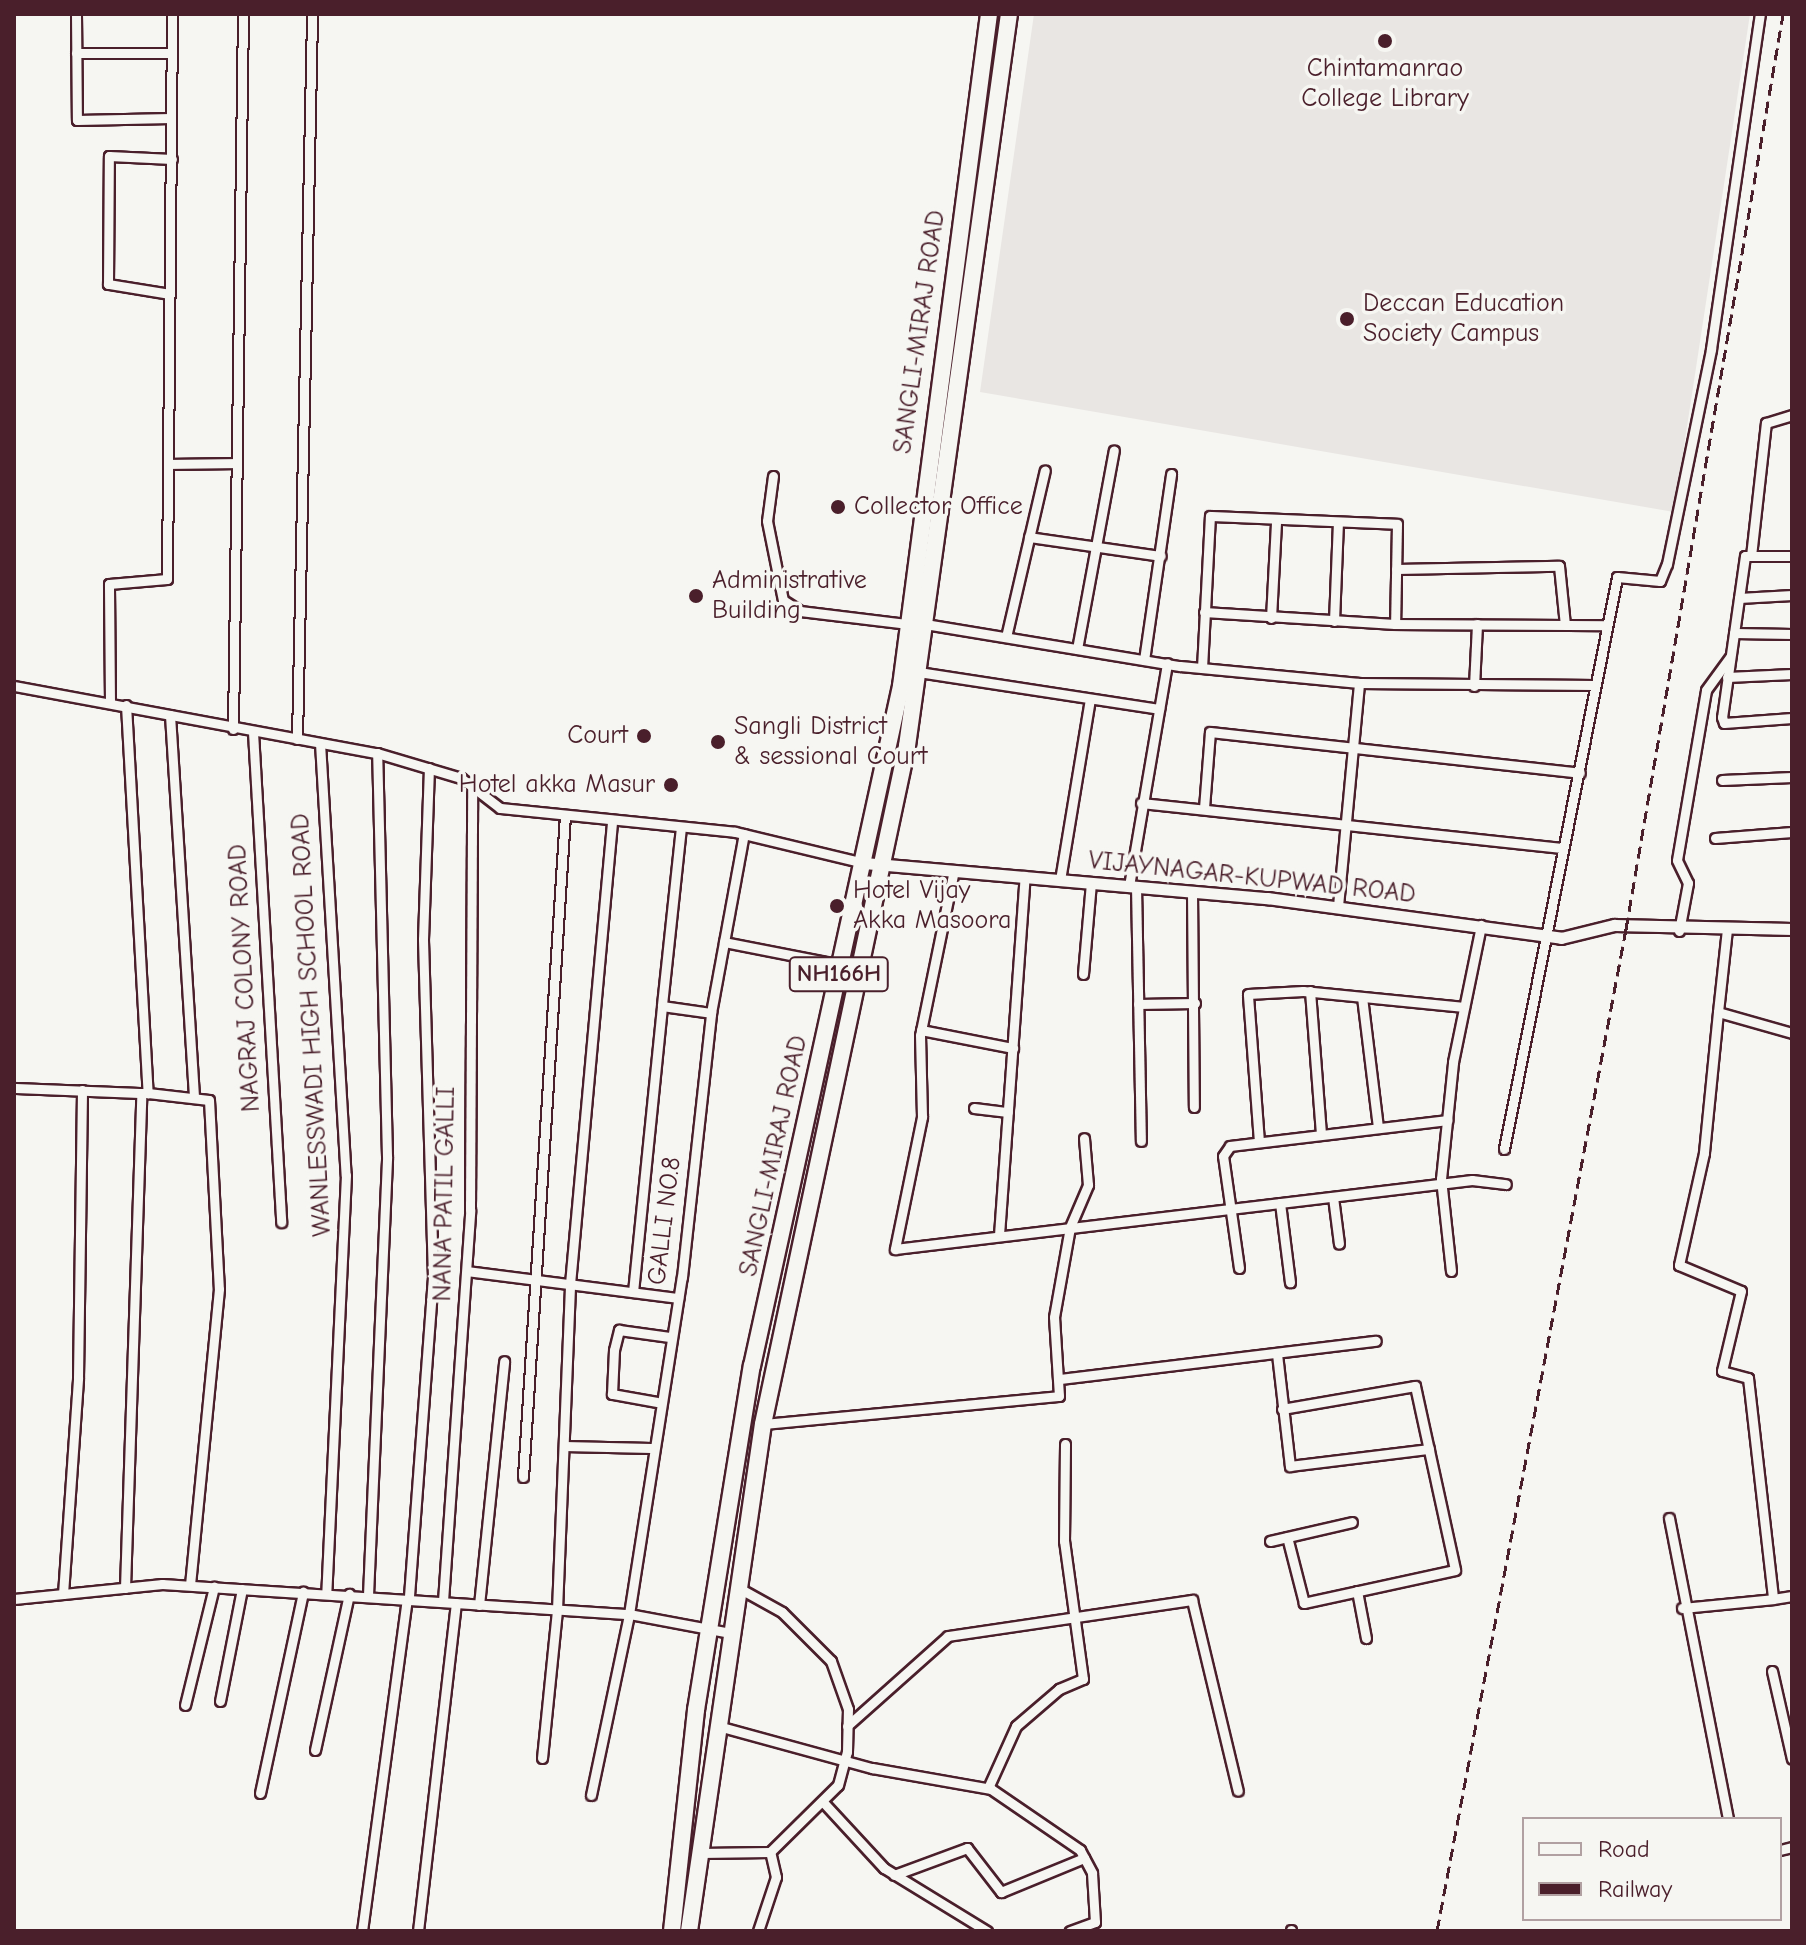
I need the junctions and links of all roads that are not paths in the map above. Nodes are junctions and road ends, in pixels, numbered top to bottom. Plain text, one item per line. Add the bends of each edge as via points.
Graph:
1 (76, 14) edge
2 (172, 14) edge
3 (243, 14) edge
4 (312, 14) edge
5 (989, 14) edge
6 (1009, 14) edge
7 (1760, 14) edge
8 (76, 53) junction
9 (171, 53) junction
10 (171, 118) junction
11 (172, 159) junction
12 (170, 294) junction
13 (1792, 415) edge
14 (1114, 450) dead end
15 (236, 463) junction
16 (170, 464) junction
17 (1045, 470) dead end
18 (1171, 474) dead end
19 (773, 476) dead end
20 (1276, 521) junction
21 (1338, 522) junction
22 (1029, 537) junction
23 (1096, 546) junction
24 (1161, 556) junction
25 (1751, 556) junction
26 (1792, 556) edge
27 (1396, 569) junction
28 (1792, 595) edge
29 (1739, 598) junction
30 (1204, 612) junction
31 (1271, 618) junction
32 (1334, 621) junction
33 (917, 624) junction
34 (1395, 624) junction
35 (1477, 624) junction
36 (1565, 625) junction
37 (1607, 625) junction
38 (1734, 633) junction
39 (1792, 634) edge
40 (1006, 637) junction
41 (1077, 649) junction
42 (1730, 657) junction
43 (1144, 660) junction
44 (1167, 663) junction
45 (1202, 668) junction
46 (918, 672) junction
47 (1792, 674) edge
48 (1727, 677) junction
49 (1359, 683) junction
50 (1594, 685) junction
51 (14, 686) edge
52 (1474, 686) junction
53 (1090, 699) junction
54 (110, 702) junction
55 (126, 705) junction
56 (1159, 709) junction
57 (170, 715) junction
58 (1792, 718) edge
59 (233, 729) junction
60 (253, 732) junction
61 (297, 739) junction
62 (320, 743) junction
63 (1354, 745) junction
64 (377, 753) junction
65 (429, 768) junction
66 (1580, 773) junction
67 (1792, 777) edge
68 (1722, 780) dead end
69 (472, 786) junction
70 (1141, 803) junction
71 (1204, 808) junction
72 (565, 815) junction
73 (612, 820) junction
74 (1346, 824) junction
75 (681, 827) junction
76 (1792, 832) edge
77 (744, 834) junction
78 (1715, 838) dead end
79 (1560, 848) junction
80 (864, 863) junction
81 (883, 864) junction
82 (954, 870) junction
83 (1025, 876) junction
84 (1060, 880) junction
85 (1091, 882) junction
86 (1132, 886) junction
87 (1192, 892) junction
88 (1338, 906) junction
89 (1481, 925) junction
90 (1727, 929) junction
91 (1792, 929) edge
92 (1679, 931) junction
93 (1545, 933) junction
94 (724, 942) junction
95 (841, 965) junction
96 (1083, 974) dead end
97 (1310, 991) junction
98 (1362, 997) junction
99 (1195, 1003) junction
100 (1138, 1004) junction
101 (662, 1006) junction
102 (1464, 1007) junction
103 (1718, 1012) junction
104 (711, 1013) junction
105 (921, 1030) junction
106 (1792, 1033) edge
107 (1013, 1048) junction
108 (14, 1088) edge
109 (82, 1090) junction
110 (144, 1093) junction
111 (194, 1094) junction
112 (1194, 1107) dead end
113 (974, 1108) dead end
114 (1008, 1112) junction
115 (1447, 1120) junction
116 (1378, 1127) junction
117 (1321, 1133) junction
118 (1084, 1138) dead end
119 (1141, 1141) dead end
120 (1259, 1142) junction
121 (1504, 1149) dead end
122 (1442, 1184) junction
123 (1506, 1184) dead end
124 (1333, 1197) junction
125 (1280, 1203) junction
126 (1230, 1209) junction
127 (281, 1222) dead end
128 (1070, 1227) junction
129 (999, 1235) junction
130 (1339, 1244) dead end
131 (1239, 1268) dead end
132 (467, 1271) junction
133 (1451, 1271) dead end
134 (539, 1280) junction
135 (1290, 1282) dead end
136 (570, 1284) junction
137 (633, 1292) junction
138 (678, 1298) junction
139 (670, 1337) junction
140 (1376, 1341) dead end
141 (1277, 1354) junction
142 (504, 1361) dead end
143 (1060, 1379) junction
144 (657, 1402) junction
145 (1282, 1409) junction
146 (763, 1424) junction
147 (1065, 1444) dead end
148 (564, 1446) junction
149 (651, 1448) junction
150 (1429, 1449) junction
151 (523, 1477) dead end
152 (1669, 1518) dead end
153 (1352, 1522) dead end
154 (1287, 1537) junction
155 (1270, 1541) dead end
156 (190, 1585) junction
157 (214, 1587) junction
158 (737, 1587) junction
159 (125, 1588) junction
160 (242, 1589) junction
161 (1357, 1591) junction
162 (303, 1592) junction
163 (326, 1593) junction
164 (63, 1594) junction
165 (349, 1594) junction
166 (368, 1595) junction
167 (1792, 1596) edge
168 (408, 1598) junction
169 (14, 1599) edge
170 (1773, 1599) junction
171 (443, 1601) junction
172 (456, 1603) junction
173 (479, 1605) junction
174 (1682, 1608) junction
175 (557, 1610) junction
176 (1080, 1613) junction
177 (629, 1614) junction
178 (709, 1623) junction
179 (731, 1633) junction
180 (1366, 1638) dead end
181 (1772, 1671) dead end
182 (220, 1701) dead end
183 (185, 1705) dead end
184 (718, 1726) junction
185 (847, 1726) junction
186 (315, 1750) dead end
187 (542, 1758) dead end
188 (1792, 1759) edge
189 (844, 1760) junction
190 (988, 1788) junction
191 (1238, 1791) dead end
192 (260, 1793) dead end
193 (591, 1795) dead end
194 (823, 1802) junction
195 (1728, 1817) edge
196 (770, 1852) junction
197 (700, 1853) junction
198 (1084, 1858) junction
199 (894, 1875) junction
200 (362, 1931) edge
201 (418, 1931) edge
202 (672, 1931) edge
203 (689, 1931) edge
204 (758, 1931) edge
205 (987, 1931) edge
206 (1070, 1931) edge

1 - 8 street
2 - 9 street
3 - 15 street
4 - 61 street
5 - 33 highway, SANGLI-MIRAJ ROAD / NH166H
6 - 33 highway, SANGLI-MIRAJ ROAD
7 - 37 street via 1711,349 1667,564 1660,581 1617,577
8 - 9 street
8 - 10 street via 77,120
9 - 10 street
10 - 11 street
11 - 12 street
11 - 12 street via 109,156 108,284
12 - 16 street
13 - 25 street via 1766,423
14 - 23 street
15 - 16 street
15 - 59 street
16 - 54 street via 167,579 109,584
17 - 22 street
18 - 24 street
19 - 33 street via 767,521 783,600 800,611
20 - 21 street
20 - 30 street via 1210,516
20 - 31 street
21 - 27 street via 1397,524
21 - 32 street
22 - 23 street
22 - 40 street
23 - 24 street
23 - 41 street
24 - 43 street
25 - 26 street
25 - 29 street via 1745,556
27 - 34 street
27 - 36 street via 1559,566
28 - 29 street
29 - 38 street
30 - 31 street
30 - 45 street
31 - 32 street
32 - 34 street
33 - 40 street
33 - 46 highway, SANGLI-MIRAJ ROAD
33 - 80 highway, SANGLI-MIRAJ ROAD / NH166H
34 - 35 street
35 - 36 street
35 - 52 street
36 - 37 street
37 - 50 street
38 - 39 street
38 - 42 street
40 - 41 street
41 - 43 street
42 - 48 street
42 - 92 street via 1706,690 1677,860 1688,883
43 - 44 street
44 - 45 street
44 - 56 street
45 - 49 street
46 - 53 street
46 - 81 highway, SANGLI-MIRAJ ROAD
47 - 48 street
48 - 58 street via 1724,723
49 - 52 street
49 - 63 street
50 - 52 street
50 - 66 street
51 - 54 street
53 - 56 street
53 - 84 street
54 - 55 street
55 - 57 street
55 - 110 street
56 - 70 street
57 - 59 street
57 - 111 street
59 - 60 street
60 - 61 street
60 - 127 street, NAGRAJ COLONY ROAD
61 - 62 street
62 - 64 street
62 - 163 street, WANLESSWADI HIGH SCHOOL ROAD via 346,1175
63 - 66 street
63 - 71 street via 1210,732
63 - 74 street
64 - 65 street
64 - 166 street via 387,1156
65 - 69 street
65 - 168 street via 423,939 433,1277
66 - 79 street
67 - 68 street
69 - 72 street via 500,808
69 - 132 street, NANA PATIL GALLI
70 - 71 street
70 - 86 street
71 - 74 street
72 - 73 street
72 - 134 street
73 - 75 street
73 - 136 street
74 - 79 street
74 - 88 street
75 - 77 street
75 - 101 street
76 - 78 street
77 - 80 street
77 - 94 street, GALLI NO.8
79 - 93 street
80 - 81 street, VIJAYNAGAR-KUPWAD ROAD
80 - 95 highway, SANGLI-MIRAJ ROAD / NH166H
81 - 82 street, VIJAYNAGAR-KUPWAD ROAD
81 - 146 highway, SANGLI-MIRAJ ROAD
82 - 83 street, VIJAYNAGAR-KUPWAD ROAD
82 - 105 street
83 - 84 street, VIJAYNAGAR-KUPWAD ROAD
83 - 107 street
84 - 85 street, VIJAYNAGAR-KUPWAD ROAD
85 - 86 street, VIJAYNAGAR-KUPWAD ROAD
85 - 96 street
86 - 87 street, VIJAYNAGAR-KUPWAD ROAD
86 - 100 street
87 - 88 street, VIJAYNAGAR-KUPWAD ROAD
87 - 99 street
88 - 89 street, VIJAYNAGAR-KUPWAD ROAD
89 - 93 street, VIJAYNAGAR-KUPWAD ROAD
89 - 102 street
90 - 91 street
90 - 92 street
90 - 103 street
92 - 93 street, VIJAYNAGAR-KUPWAD ROAD via 1614,925 1561,938
93 - 121 street
94 - 95 street
94 - 104 street, GALLI NO.8
95 - 178 highway, SANGLI-MIRAJ ROAD / NH166H via 752,1366
97 - 98 street
97 - 117 street
97 - 120 street via 1256,992 1244,999
98 - 102 street
98 - 116 street
99 - 100 street
99 - 112 street
100 - 119 street
101 - 104 street
101 - 137 street
102 - 115 street
103 - 106 street
103 - 170 street via 1704,1153 1679,1265 1741,1291 1722,1371 1748,1378
104 - 138 street, GALLI NO.8
105 - 107 street
105 - 129 street via 922,1117 895,1249
107 - 114 street
108 - 109 street
109 - 110 street
109 - 164 street via 78,1378
110 - 111 street
110 - 159 street
111 - 156 street via 209,1100 219,1289
113 - 114 street
114 - 129 street
115 - 116 street
115 - 122 street
116 - 117 street
117 - 120 street
118 - 128 street via 1088,1185
120 - 126 street via 1230,1146 1223,1156
122 - 123 street
122 - 124 street
122 - 133 street
124 - 125 street
124 - 130 street
125 - 126 street
125 - 135 street
126 - 128 street
126 - 131 street
128 - 129 street
128 - 143 street via 1054,1317
132 - 134 street
132 - 171 street, NANA PATIL GALLI
134 - 136 street
134 - 151 street
136 - 137 street
136 - 148 street
137 - 138 street
138 - 139 street, GALLI NO.8
139 - 144 street, GALLI NO.8
139 - 144 street via 619,1330 614,1350 612,1394
140 - 141 street
141 - 143 street
141 - 145 street
142 - 173 street
143 - 146 street via 1059,1396
144 - 149 street, GALLI NO.8
145 - 150 street via 1290,1466 1298,1469
145 - 150 street via 1415,1386
146 - 158 highway, SANGLI-MIRAJ ROAD
147 - 176 street via 1064,1541
148 - 149 street
148 - 175 street
149 - 177 street, GALLI NO.8
150 - 161 street via 1455,1570
152 - 174 street
153 - 154 street
154 - 155 street
154 - 161 street via 1304,1603
156 - 157 street
156 - 159 street
157 - 160 street
157 - 183 street
158 - 179 highway, SANGLI-MIRAJ ROAD
158 - 185 street via 782,1612 831,1661
159 - 164 street
160 - 162 street
160 - 182 street
161 - 180 street
162 - 163 street
162 - 192 street
163 - 165 street
164 - 169 street
165 - 166 street
165 - 186 street
166 - 168 street
167 - 170 street
168 - 171 street
168 - 200 street
170 - 174 street
171 - 172 street
172 - 173 street
172 - 201 street
173 - 175 street
174 - 195 street via 1704,1672
175 - 177 street
175 - 187 street
176 - 185 street via 948,1636
176 - 190 street via 1083,1679 1059,1689 1016,1726
176 - 191 street via 1192,1600
177 - 178 street
177 - 193 street, GALLI NO.8
178 - 179 street
178 - 202 highway, SANGLI-MIRAJ ROAD / NH166H
179 - 184 highway, SANGLI-MIRAJ ROAD
181 - 188 street
184 - 189 street
184 - 197 highway, SANGLI-MIRAJ ROAD
185 - 189 street
189 - 190 street
189 - 194 street
190 - 198 street
194 - 196 street
194 - 199 street
196 - 197 street
196 - 204 street via 776,1877
197 - 203 highway, SANGLI-MIRAJ ROAD
198 - 199 street via 1001,1892 967,1848
198 - 206 street via 1098,1903 1095,1922
199 - 205 street

